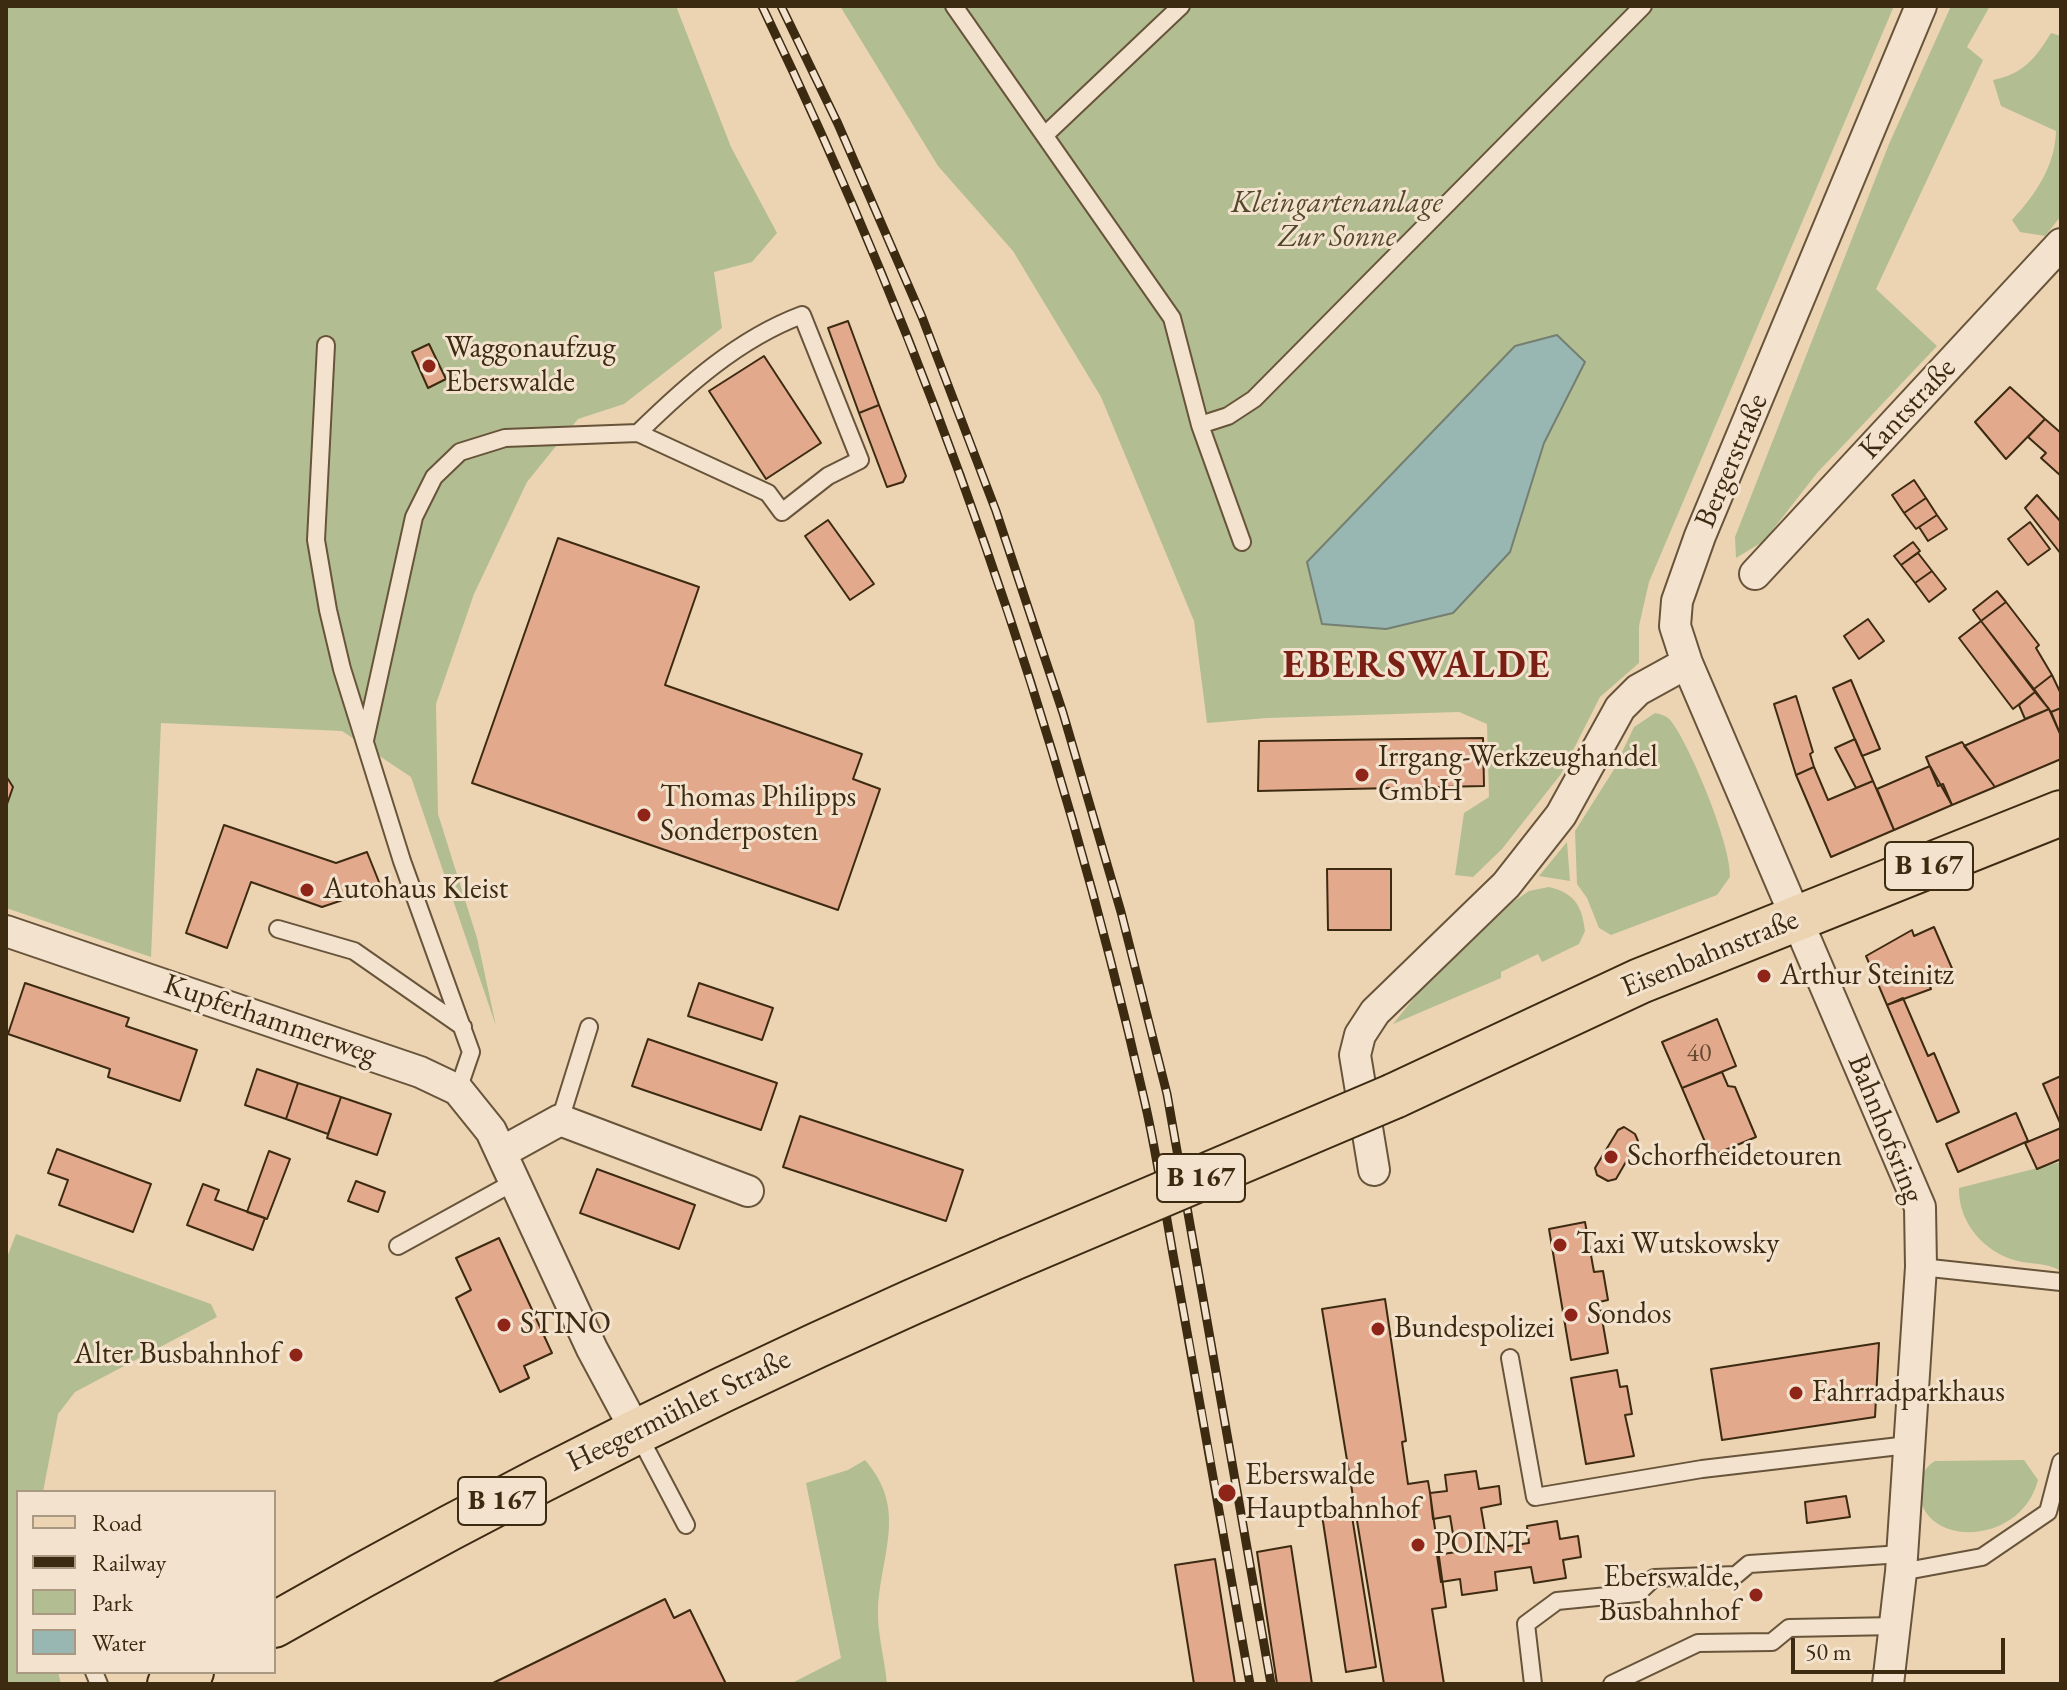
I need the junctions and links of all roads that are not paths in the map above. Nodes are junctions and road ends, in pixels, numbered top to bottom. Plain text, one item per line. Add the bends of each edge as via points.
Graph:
1 (954, 6) edge
2 (1181, 6) edge
3 (1643, 6) edge
4 (1921, 6) edge
5 (1046, 134) junction
6 (2061, 244) edge
7 (326, 345) dead end
8 (1200, 425) junction
9 (638, 433) junction
10 (1242, 542) dead end
11 (1755, 574) dead end
12 (1687, 663) junction
13 (365, 740) junction
14 (2061, 813) edge
15 (1797, 919) junction
16 (278, 929) dead end
17 (6, 931) edge
18 (463, 1027) junction
19 (589, 1027) dead end
20 (458, 1090) junction
21 (560, 1120) junction
22 (502, 1152) junction
23 (1374, 1170) dead end
24 (516, 1181) junction
25 (748, 1191) dead end
26 (398, 1246) dead end
27 (1008, 1260) joint
28 (1921, 1267) junction
29 (2061, 1282) edge
30 (1510, 1358) dead end
31 (636, 1431) junction
32 (1908, 1445) junction
33 (2061, 1462) edge
34 (686, 1525) dead end
35 (1901, 1563) junction
36 (276, 1624) edge
37 (1896, 1626) junction
38 (188, 1674) edge
39 (170, 1684) edge
40 (1533, 1684) edge
41 (1612, 1684) edge
42 (1888, 1684) edge

1 - 5 lane
2 - 5 lane
3 - 8 lane via 1254,399 1228,416
4 - 12 street, Bergerstraße via 1700,536 1677,601 1675,626
5 - 8 lane via 1172,318
6 - 11 street, Kantstraße
7 - 13 lane via 316,540 335,640
8 - 10 lane
9 - 9 lane via 691,382 773,325 802,315 860,460 828,476 782,512 768,493
9 - 13 lane via 505,438 460,452 434,477 414,517
12 - 15 street, Bergerstraße
12 - 23 street via 1638,690 1620,708 1561,815 1506,885 1375,1012 1360,1035 1355,1055
13 - 18 lane via 402,861
14 - 15 main road, Eisenbahnstraße / B 167
15 - 27 main road, Eisenbahnstraße / B 167, bridge via 1640,981 1394,1096
15 - 28 street, Bahnhofsring via 1920,1207
16 - 18 lane via 354,951
17 - 20 street, Kupferhammerweg via 420,1072
18 - 20 lane via 471,1052
19 - 21 lane
20 - 22 street, Kupferhammerweg
21 - 22 street
21 - 25 street
22 - 24 street, Kupferhammerweg
24 - 26 lane
24 - 31 street, Kupferhammerweg via 592,1349
27 - 31 main road, Heegermühler Straße / B 167
28 - 29 lane
28 - 32 street, Bahnhofsring
30 - 32 lane via 1535,1497 1702,1469
31 - 34 lane
31 - 36 main road, Heegermühler Straße / B 167
32 - 35 street, Bahnhofsring
33 - 35 lane via 2048,1512 1982,1557
35 - 37 street, Bahnhofsring
35 - 40 lane via 1749,1564 1736,1575 1654,1578 1638,1593 1557,1601 1526,1624
37 - 41 lane via 1789,1628 1772,1642 1698,1643
37 - 42 street, Bahnhofsring
38 - 39 main road

